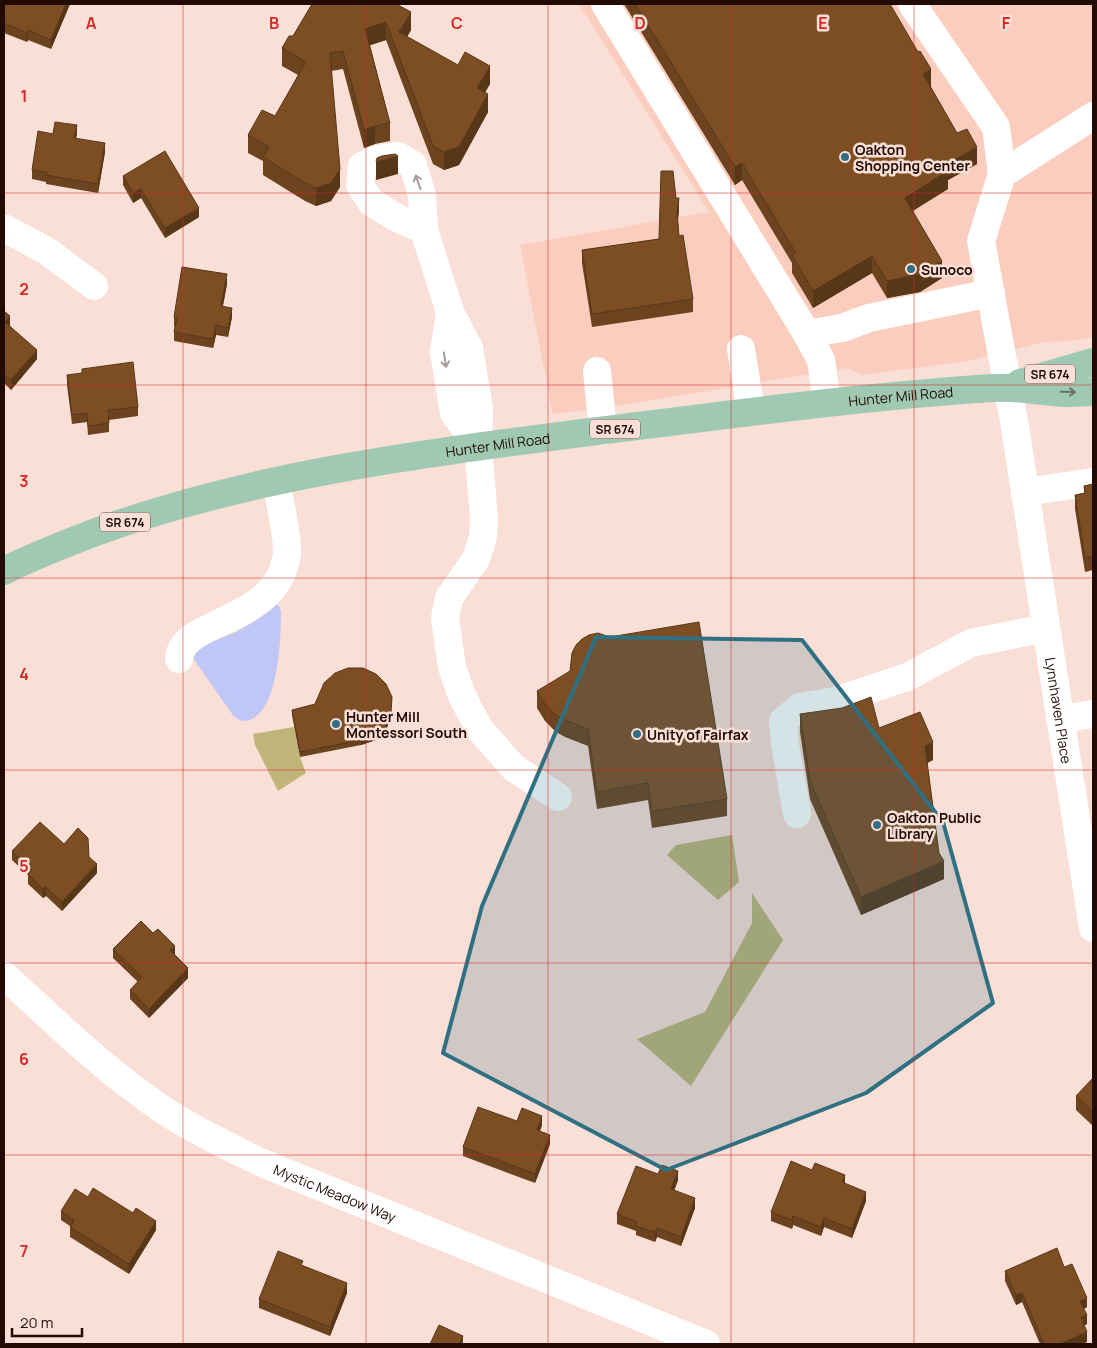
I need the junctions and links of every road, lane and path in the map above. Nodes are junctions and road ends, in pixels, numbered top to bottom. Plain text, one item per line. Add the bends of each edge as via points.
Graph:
1 (605, 4) edge
2 (912, 4) edge
3 (1093, 116) edge
4 (1002, 174) junction
5 (4, 228) edge
6 (424, 230) dead end
7 (94, 286) dead end
8 (991, 293) junction
9 (807, 334) junction
10 (741, 349) dead end
11 (1093, 362) edge
12 (597, 370) dead end
13 (1008, 387) junction
14 (1093, 392) edge
15 (828, 402) junction
16 (751, 412) junction
17 (603, 431) junction
18 (478, 447) junction
19 (276, 481) junction
20 (1093, 482) edge
21 (1025, 492) junction
22 (4, 571) edge
23 (1046, 628) junction
24 (179, 659) dead end
25 (1093, 714) edge
26 (1060, 718) junction
27 (558, 797) dead end
28 (797, 814) dead end
29 (1093, 928) edge
30 (4, 975) edge
31 (706, 1344) edge

1 - 9 street
2 - 4 street via 996,127
3 - 4 street
4 - 8 street, Lynnhaven Place via 981,241
5 - 7 street via 47,252
6 - 18 street via 450,312 469,348 479,408
8 - 9 street
8 - 13 street, Lynnhaven Place
9 - 15 street via 822,360
10 - 16 street
11 - 13 main road, Hunter Mill Road / SR 674
12 - 17 street
13 -> 14 main road, Hunter Mill Road / SR 674 via 1067,393
13 - 15 main road, Hunter Mill Road / SR 674
13 - 21 street, Lynnhaven Place
15 - 16 main road, Hunter Mill Road / SR 674
16 - 17 main road, Hunter Mill Road / SR 674
17 - 18 main road, Hunter Mill Road / SR 674
18 - 19 main road, Hunter Mill Road / SR 674
18 - 27 street via 483,537 476,559 449,598 446,618 452,667 462,696 480,730 514,768
19 - 22 main road, Hunter Mill Road / SR 674 via 131,520
19 - 24 street via 287,545 277,583 245,612 187,640
20 - 21 street
21 - 23 street, Lynnhaven Place
23 - 26 street, Lynnhaven Place
23 - 28 street via 971,643 907,676 835,701 800,707 782,721
25 - 26 street
26 - 29 street, Lynnhaven Place
30 - 31 street, Mystic Meadow Way via 111,1071 192,1128 260,1162

